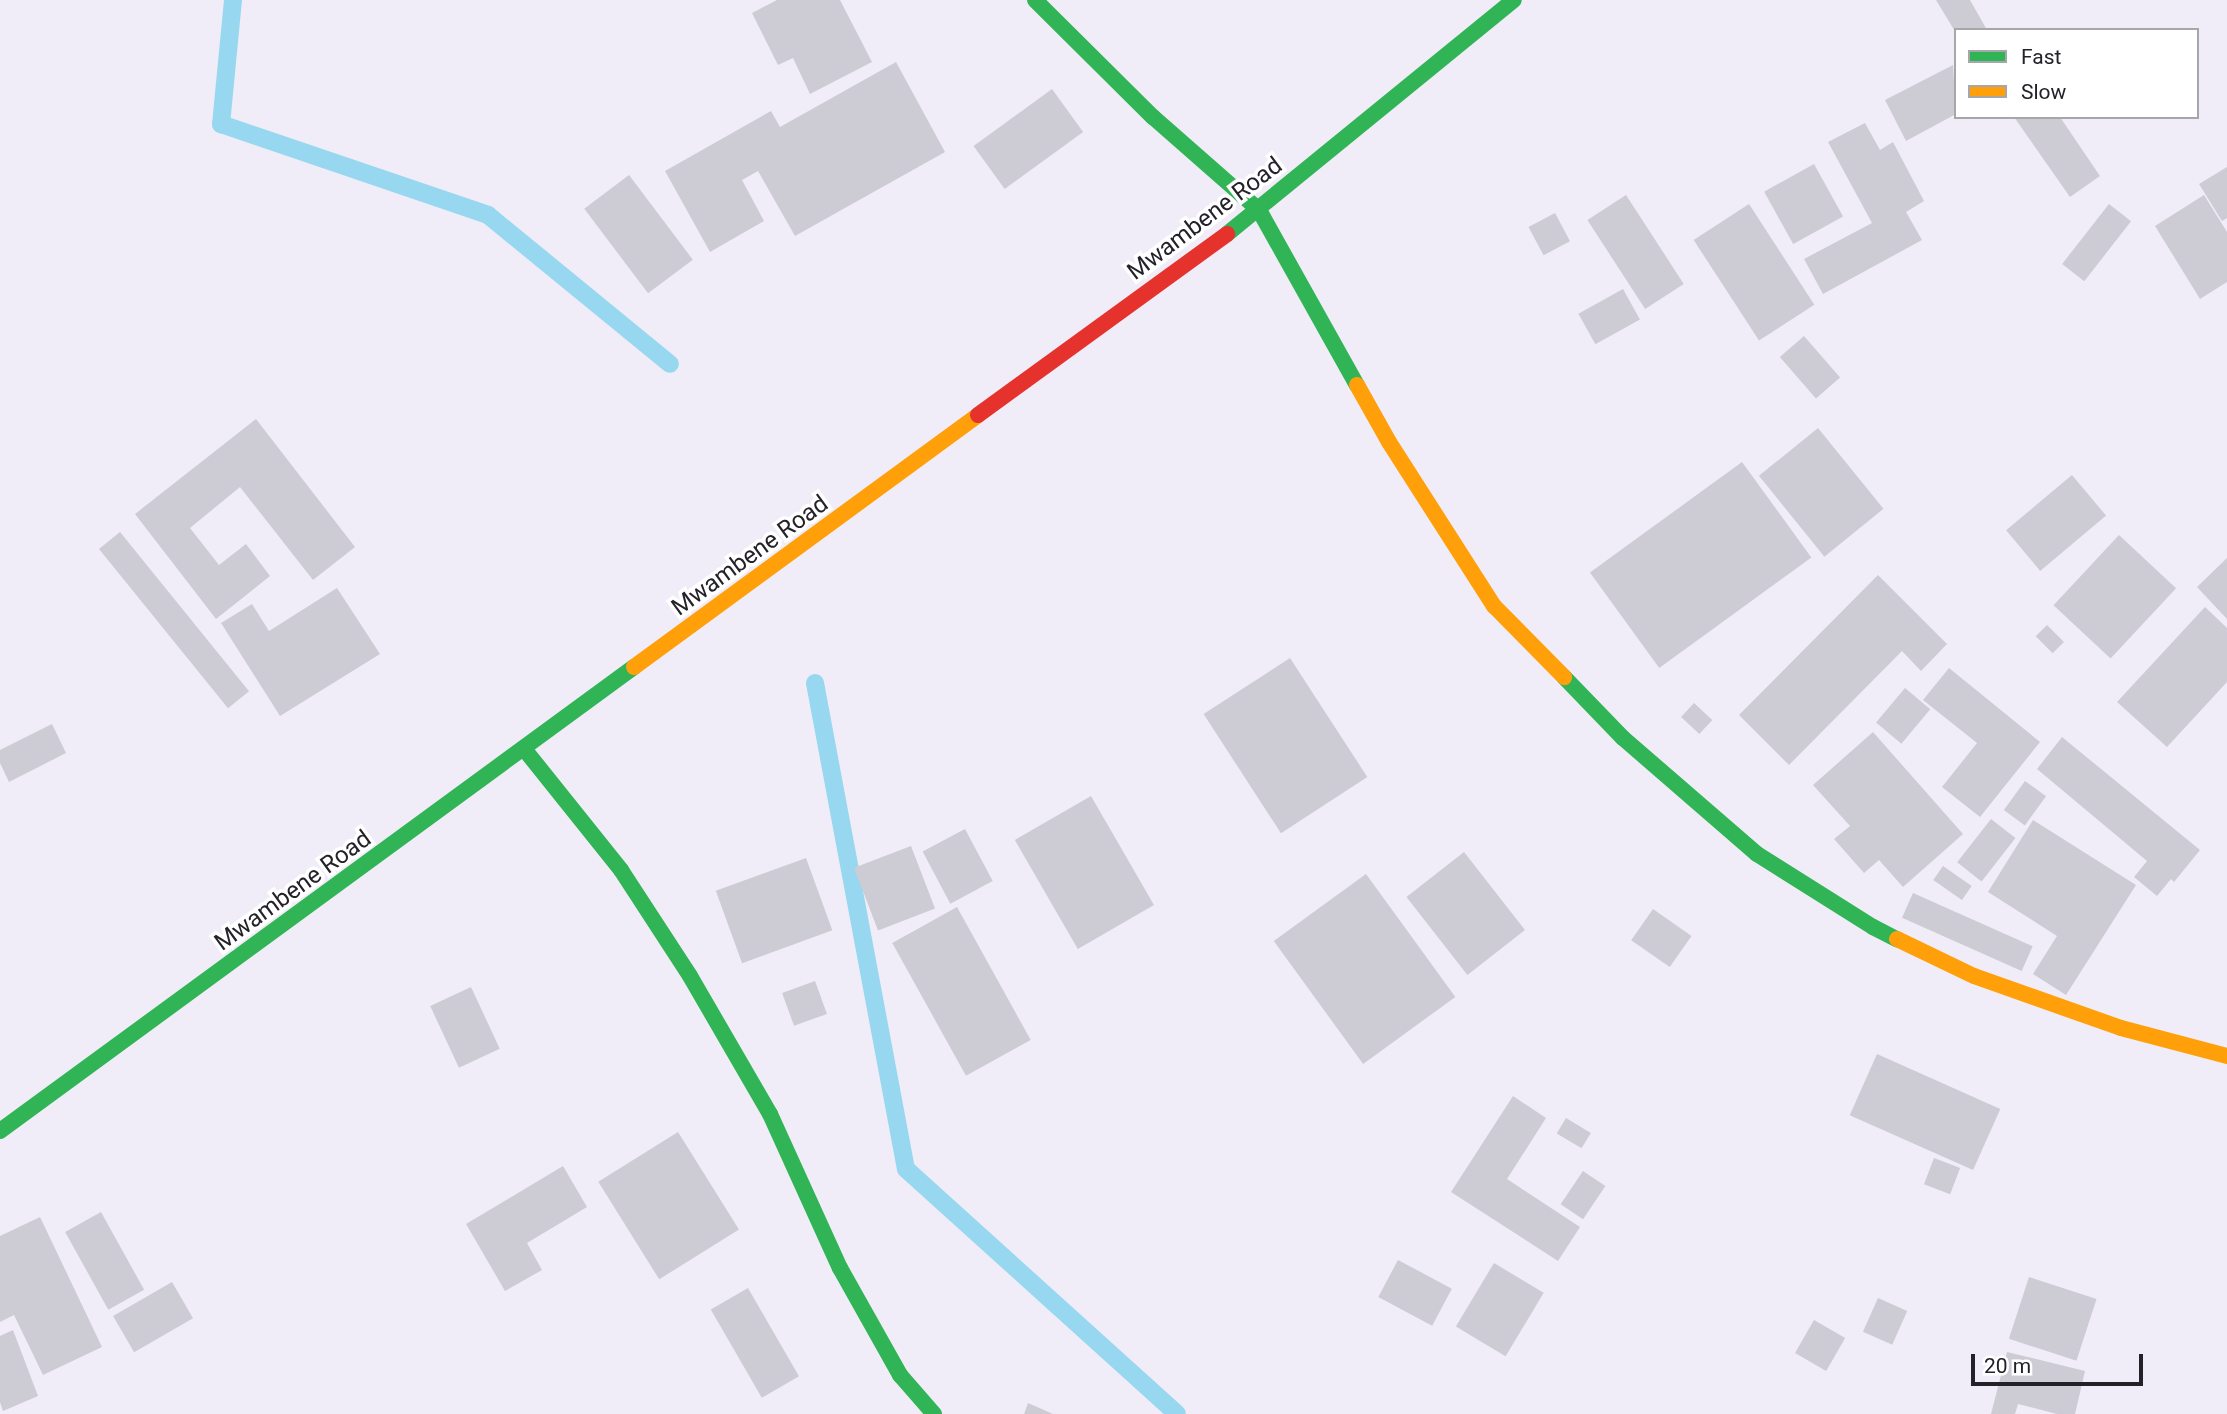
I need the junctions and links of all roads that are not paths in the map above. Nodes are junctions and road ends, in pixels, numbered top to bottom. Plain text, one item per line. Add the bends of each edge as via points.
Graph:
1 (1035, 0) edge
2 (1514, 0) edge
3 (1259, 210) junction
4 (525, 750) junction
5 (2227, 1056) edge
6 (0, 1131) edge
7 (934, 1414) edge

1 - 3 street via 1153,117
2 - 3 street, Mwambene Road
3 - 4 street, Mwambene Road
3 - 5 street via 1389,442 1494,606 1623,738 1757,854 1873,927 1974,976 2121,1028
4 - 6 street, Mwambene Road
4 - 7 street via 621,870 690,976 770,1114 840,1268 900,1375

